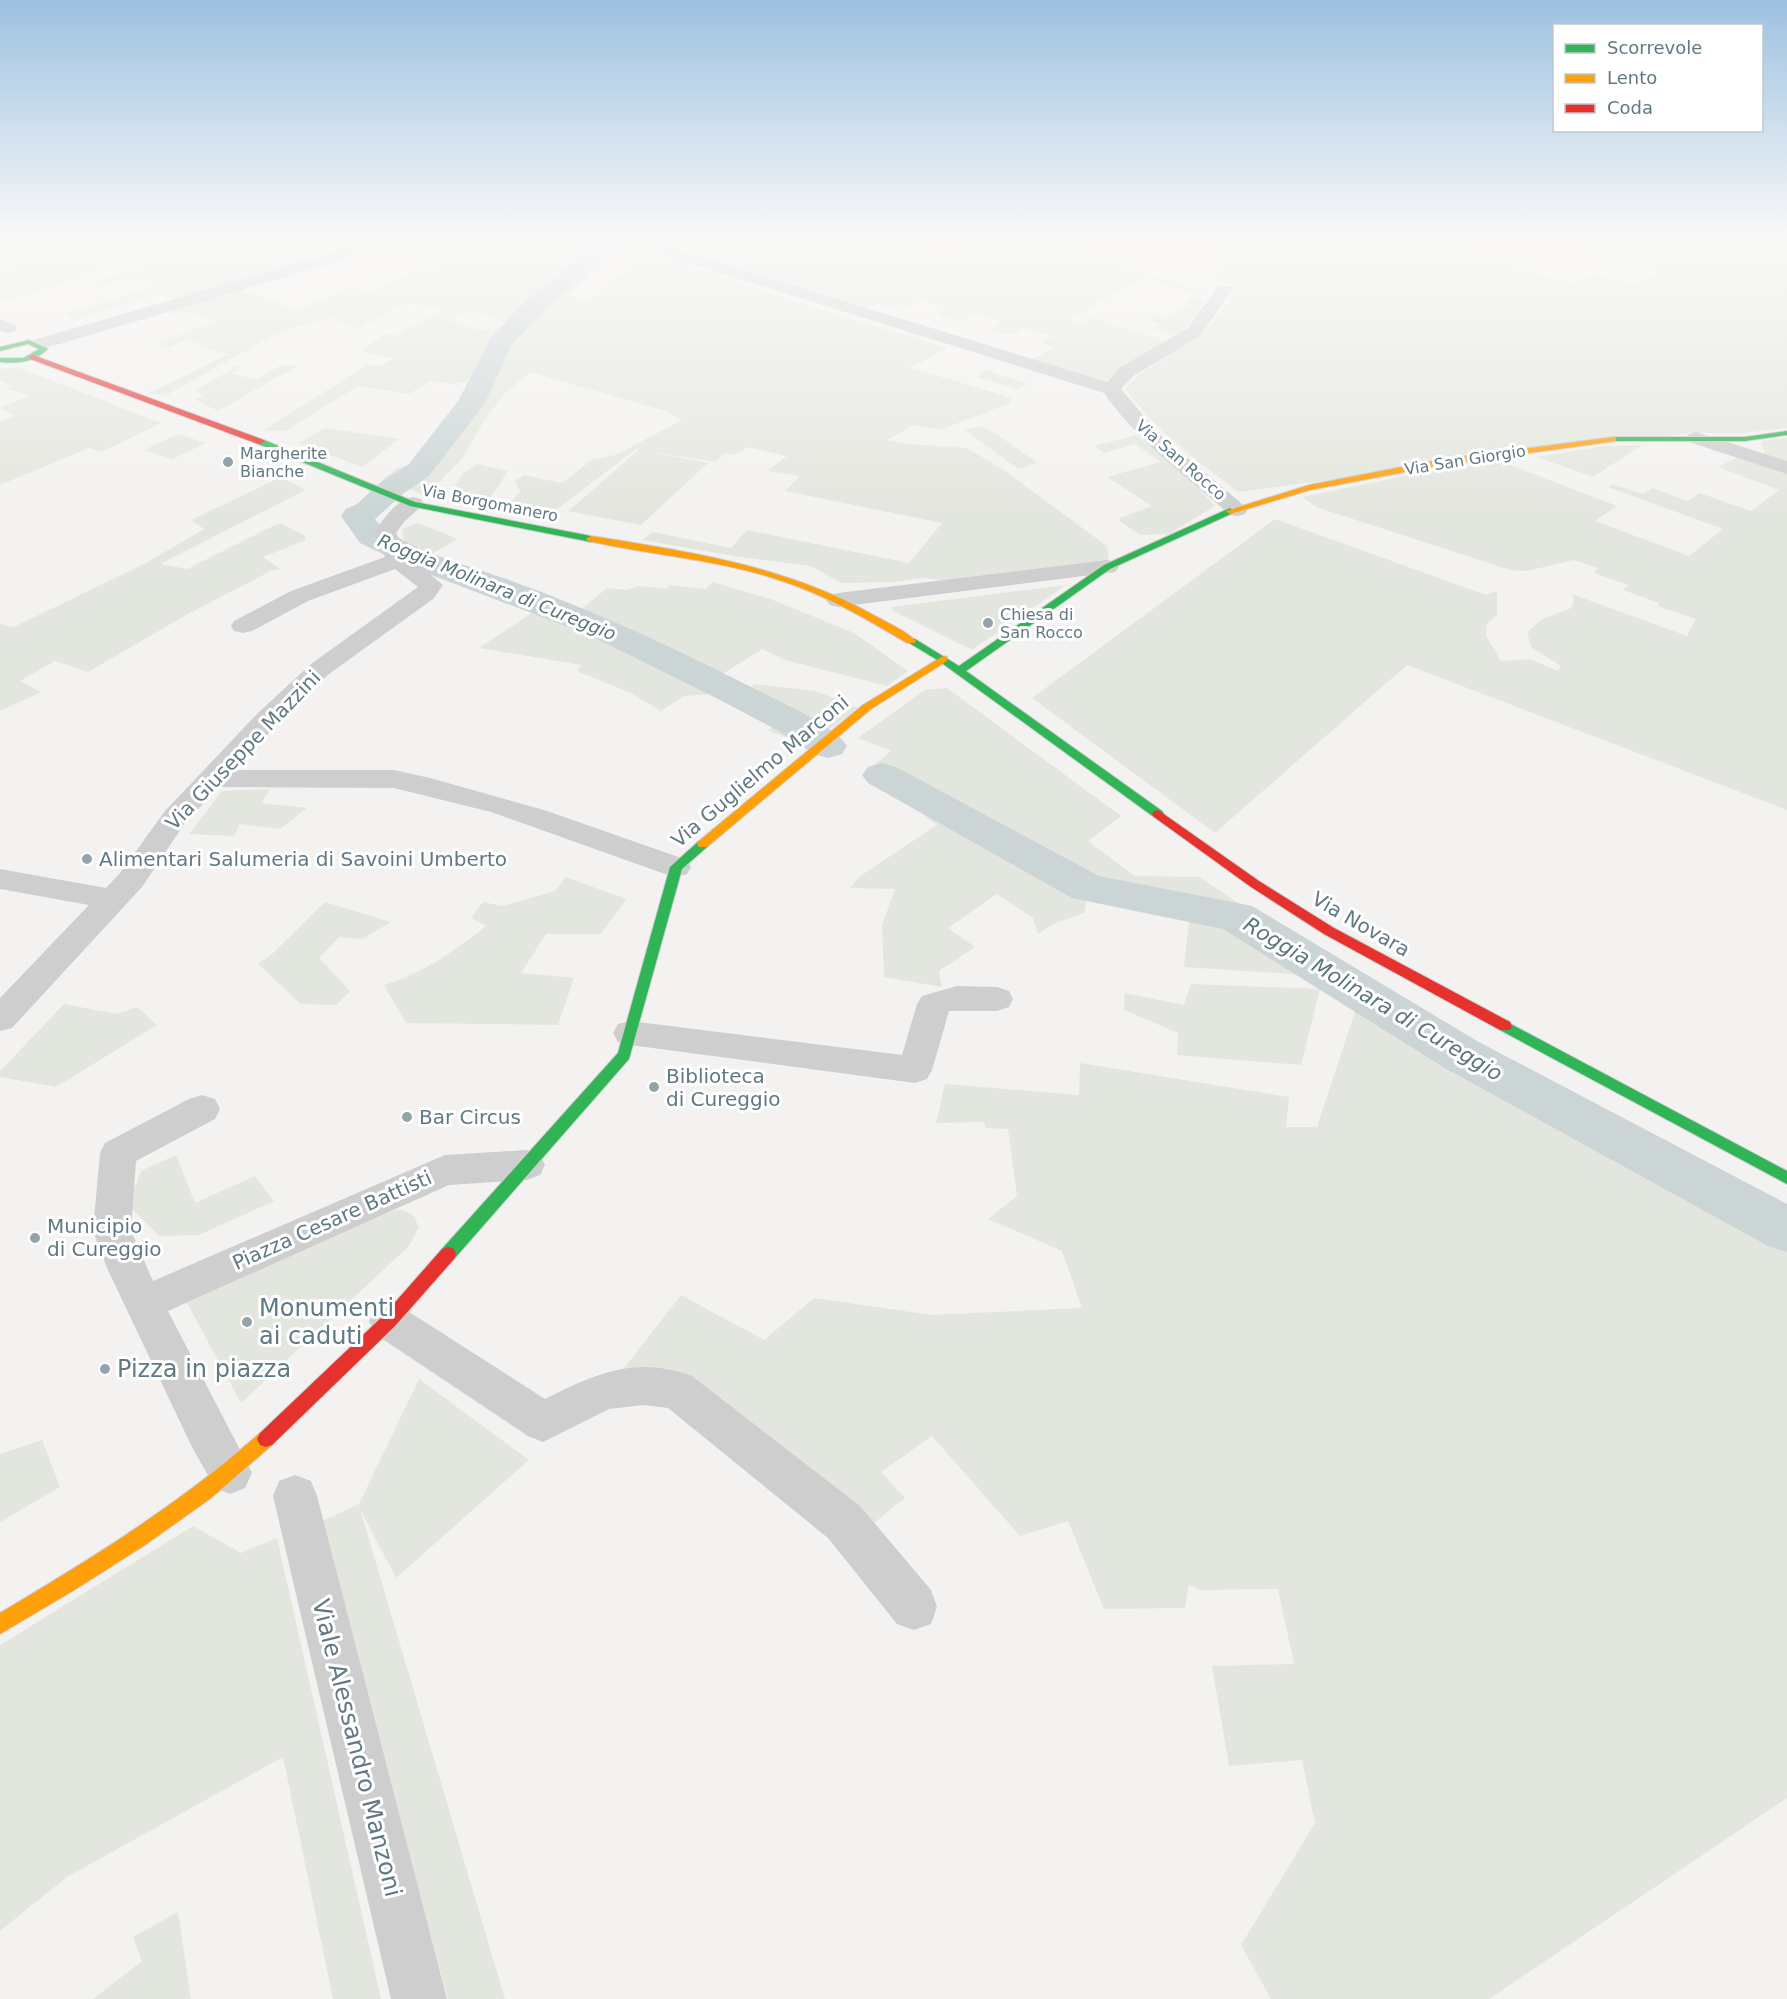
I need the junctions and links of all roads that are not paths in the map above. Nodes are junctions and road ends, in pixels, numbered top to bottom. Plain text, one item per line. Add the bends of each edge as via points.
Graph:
1 (105, 329) edge
2 (918, 329) edge
3 (1196, 329) edge
4 (2, 347) edge
5 (36, 351) junction
6 (0, 360) edge
7 (1111, 389) junction
8 (1787, 433) edge
9 (1696, 438) junction
10 (1787, 468) edge
11 (405, 501) junction
12 (1237, 509) junction
13 (393, 550) junction
14 (1107, 567) junction
15 (838, 600) junction
16 (243, 626) dead end
17 (943, 658) junction
18 (960, 670) junction
19 (211, 778) junction
20 (676, 867) junction
21 (0, 879) edge
22 (112, 899) junction
23 (997, 999) dead end
24 (0, 1019) edge
25 (627, 1044) junction
26 (202, 1109) dead end
27 (527, 1165) junction
28 (1787, 1178) edge
29 (144, 1303) junction
30 (389, 1321) junction
31 (230, 1473) junction
32 (295, 1496) dead end
33 (914, 1607) dead end
34 (0, 1624) edge
35 (419, 1999) edge

1 - 5 street
2 - 7 street
3 - 7 street via 1126,372
4 - 5 main road via 22,343
5 - 6 main road via 18,360
5 - 11 main road, Via Borgomanero
7 - 12 street, Via San Rocco via 1146,434
8 - 9 main road, Via San Giorgio via 1745,439
9 - 10 street, Via San Giorgio
9 - 12 main road, Via San Giorgio via 1608,439 1437,463 1309,488
11 - 13 street via 385,533
11 - 15 main road, Via Borgomanero via 524,527 729,563
12 - 14 main road, Via San Rocco
13 - 16 street via 270,608
13 - 19 street, Via Giuseppe Mazzini via 431,585 425,594 320,669
14 - 15 street, Via San Rocco
14 - 18 main road, Via San Rocco
15 - 17 main road, Via Borgomanero
17 - 18 main road, Via Novara
17 - 20 main road, Via Guglielmo Marconi via 867,707
18 - 28 main road, Via Novara via 1255,884 1329,931
19 - 20 street via 413,782 485,800
19 - 22 street, Via Giuseppe Mazzini via 175,817 131,880
20 - 25 main road, Via Guglielmo Marconi
21 - 22 street
22 - 24 street, Via Giuseppe Mazzini
23 - 25 street via 957,998 934,1004 915,1070
25 - 27 main road
26 - 29 street via 118,1153 112,1231
27 - 29 street, Piazza Cesare Battisti via 445,1170
27 - 30 main road
29 - 31 street
30 - 31 main road
30 - 33 street via 543,1422 603,1391 643,1386 677,1390 844,1522
31 - 34 main road via 121,1552
32 - 35 street, Viale Alessandro Manzoni

